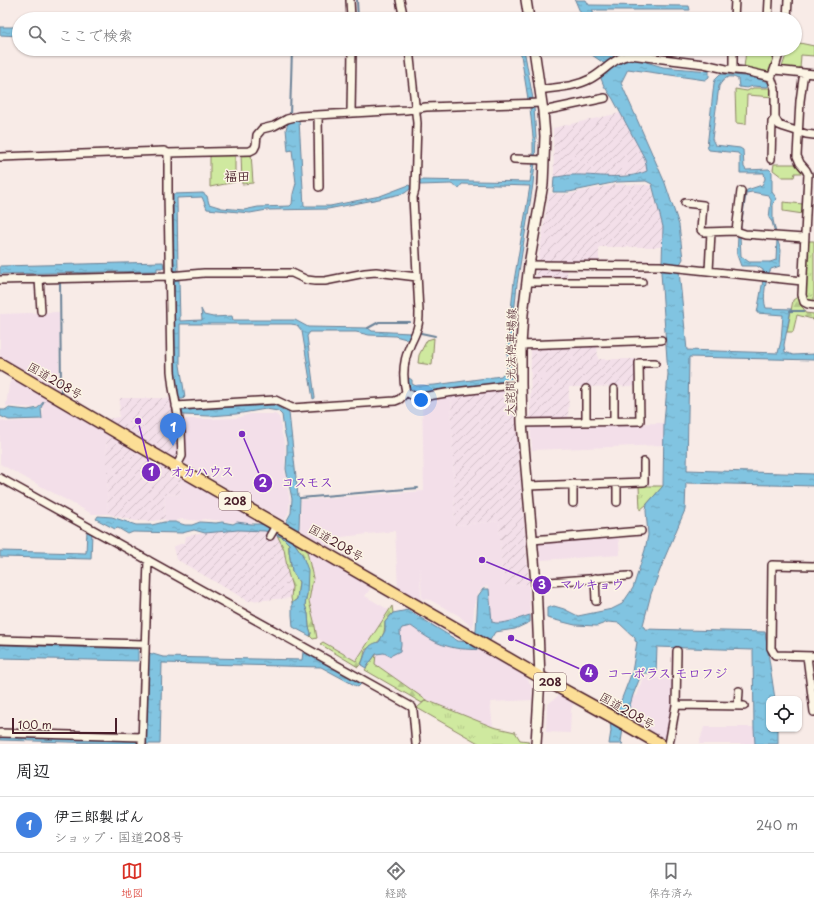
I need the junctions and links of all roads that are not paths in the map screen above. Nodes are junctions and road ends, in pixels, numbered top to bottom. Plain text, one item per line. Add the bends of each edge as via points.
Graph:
1 (350, 0) edge
2 (400, 0) edge
3 (526, 0) edge
4 (735, 0) edge
5 (769, 0) edge
6 (788, 0) edge
7 (351, 12) edge
8 (403, 12) edge
9 (528, 12) edge
10 (734, 12) edge
11 (768, 12) edge
12 (787, 12) edge
13 (352, 56) edge
14 (410, 56) edge
15 (535, 56) edge
16 (623, 56) edge
17 (638, 56) edge
18 (733, 56) edge
19 (778, 56) edge
20 (733, 70) junction
21 (806, 73) junction
22 (773, 74) junction
23 (814, 74) edge
24 (540, 90) junction
25 (605, 98) dead end
26 (543, 107) junction
27 (416, 108) junction
28 (351, 113) junction
29 (318, 115) junction
30 (775, 118) junction
31 (798, 132) junction
32 (814, 135) edge
33 (168, 153) junction
34 (0, 157) edge
35 (771, 159) dead end
36 (514, 160) dead end
37 (538, 160) junction
38 (318, 187) dead end
39 (741, 191) dead end
40 (810, 194) edge
41 (685, 203) dead end
42 (814, 214) edge
43 (806, 215) junction
44 (736, 231) junction
45 (711, 232) junction
46 (804, 238) junction
47 (529, 265) junction
48 (709, 271) junction
49 (169, 276) junction
50 (417, 277) junction
51 (39, 279) junction
52 (0, 280) edge
53 (802, 281) junction
54 (527, 282) junction
55 (642, 282) dead end
56 (814, 305) edge
57 (41, 311) dead end
58 (661, 340) dead end
59 (521, 345) junction
60 (655, 363) dead end
61 (0, 364) edge
62 (521, 384) junction
63 (586, 389) dead end
64 (614, 389) dead end
65 (406, 392) junction
66 (176, 406) junction
67 (586, 422) junction
68 (614, 422) junction
69 (522, 423) junction
70 (644, 462) dead end
71 (176, 467) junction
72 (0, 478) edge
73 (617, 483) junction
74 (573, 484) junction
75 (527, 486) junction
76 (616, 502) dead end
77 (573, 503) dead end
78 (276, 526) junction
79 (641, 531) dead end
80 (270, 536) dead end
81 (532, 540) junction
82 (148, 560) junction
83 (814, 566) edge
84 (628, 576) dead end
85 (595, 578) junction
86 (536, 583) junction
87 (596, 600) dead end
88 (0, 640) edge
89 (144, 644) junction
90 (677, 651) dead end
91 (810, 656) edge
92 (540, 676) junction
93 (738, 691) dead end
94 (676, 705) junction
95 (814, 712) edge
96 (0, 733) edge
97 (142, 741) edge
98 (416, 744) edge
99 (536, 744) edge
100 (660, 744) edge
101 (669, 744) edge

1 - 7 street
2 - 8 street
3 - 9 main road
4 - 10 street
5 - 11 street
6 - 12 street
13 - 28 street
14 - 27 street
15 - 24 main road, 大詫間光法停車場線
16 - 24 street via 583,82
17 - 20 street
18 - 20 street
19 - 22 street
20 - 22 street
21 - 22 street
21 - 23 street
21 - 31 street via 800,101
22 - 30 street
24 - 26 main road, 大詫間光法停車場線
25 - 26 street
26 - 27 street
26 - 37 main road, 大詫間光法停車場線 via 545,136
27 - 28 street
27 - 50 street via 413,197
28 - 29 street
29 - 33 street via 299,116 262,129 254,149
29 - 38 street
30 - 31 street via 779,125
30 - 35 street via 772,122
31 - 32 street
31 - 40 street via 797,156 808,174
33 - 34 street
33 - 49 street
36 - 37 street
37 - 47 main road, 大詫間光法停車場線 via 543,184
39 - 44 street
40 - 43 street
41 - 45 street via 703,205 701,230
42 - 43 street
43 - 46 street
44 - 45 street
44 - 46 street via 745,234
45 - 48 street
46 - 53 street
47 - 48 street via 643,265
47 - 54 main road, 大詫間光法停車場線
48 - 53 street
49 - 50 street via 204,273 292,273 307,280 325,281 376,272
49 - 51 street
49 - 66 street via 171,371
50 - 65 street via 418,325 405,362 403,382
51 - 52 street
51 - 57 street
53 - 56 street via 804,302
54 - 55 street
54 - 59 main road, 大詫間光法停車場線
58 - 59 street
59 - 62 main road, 大詫間光法停車場線
60 - 68 street via 639,363 640,421
61 - 71 highway, 国道208号 / 208
62 - 65 street via 422,397 415,397
62 - 69 main road, 大詫間光法停車場線
63 - 67 street
64 - 68 street
65 - 66 street via 395,401 292,408 275,400
66 - 71 street via 182,456
67 - 68 street
67 - 69 street
69 - 75 main road, 大詫間光法停車場線
70 - 73 street via 644,482
71 - 78 highway, 国道208号 / 208
72 - 82 street
73 - 74 street
73 - 76 street
74 - 75 street
74 - 77 street
75 - 81 main road, 大詫間光法停車場線
78 - 80 street
78 - 92 highway, 国道208号 / 208
79 - 81 street
81 - 86 main road, 大詫間光法停車場線
82 - 89 street
82 - 98 street via 412,708
83 - 91 street via 772,565 771,648 775,655
84 - 85 street
85 - 86 street
85 - 87 street
86 - 92 main road, 大詫間光法停車場線
88 - 89 street
89 - 97 street
90 - 94 street
91 - 95 street
92 - 99 main road, 大詫間光法停車場線
92 - 100 highway, 国道208号 / 208
93 - 94 street via 741,706
94 - 101 street
96 - 97 street

